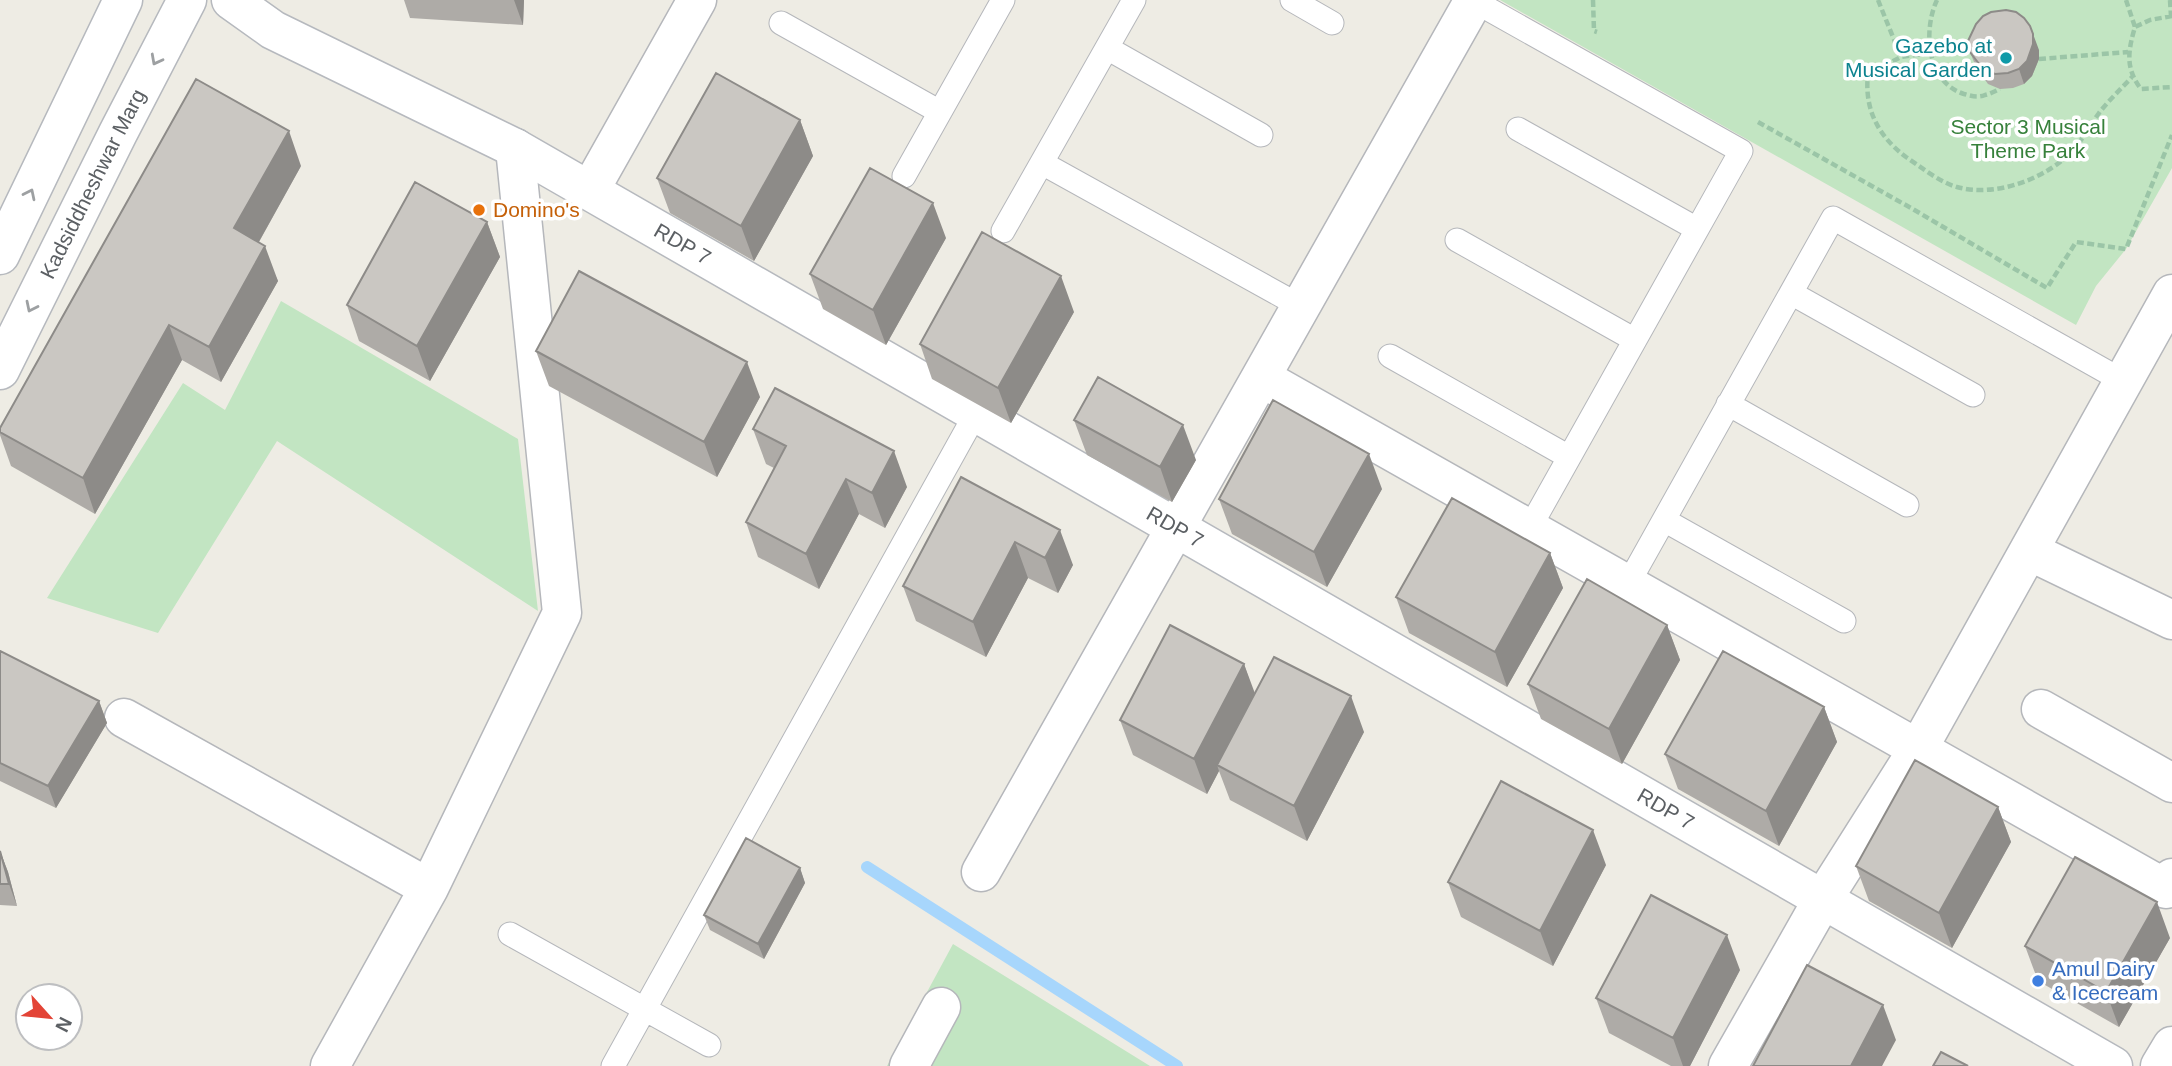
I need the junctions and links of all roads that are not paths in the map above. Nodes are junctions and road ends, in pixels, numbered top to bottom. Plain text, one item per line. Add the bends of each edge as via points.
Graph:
1 (123, 0) edge
2 (187, 0) edge
3 (231, 0) edge
4 (697, 0) edge
5 (1003, 0) edge
6 (1134, 0) edge
7 (1292, 0) edge
8 (1474, 1) edge
9 (781, 23) dead end
10 (1332, 23) dead end
11 (1107, 48) junction
12 (940, 112) junction
13 (1518, 129) dead end
14 (1261, 135) dead end
15 (515, 148) junction
16 (1042, 163) junction
17 (905, 176) dead end
18 (590, 191) junction
19 (1697, 229) junction
20 (1003, 231) dead end
21 (1457, 240) dead end
22 (0, 255) edge
23 (1791, 293) junction
24 (2172, 294) edge
25 (1302, 307) junction
26 (1635, 340) junction
27 (1390, 356) dead end
28 (0, 370) edge
29 (1262, 378) junction
30 (2123, 381) junction
31 (1973, 395) dead end
32 (1728, 404) junction
33 (976, 413) junction
34 (1569, 457) junction
35 (1907, 505) dead end
36 (1664, 520) junction
37 (1176, 527) junction
38 (1529, 528) junction
39 (2028, 551) junction
40 (1628, 584) junction
41 (2172, 620) edge
42 (1844, 621) dead end
43 (2041, 709) dead end
44 (124, 719) dead end
45 (1918, 749) junction
46 (2172, 783) edge
47 (981, 872) dead end
48 (2172, 878) edge
49 (429, 888) junction
50 (1822, 899) junction
51 (510, 934) dead end
52 (941, 1007) dead end
53 (644, 1009) junction
54 (709, 1045) dead end
55 (2172, 1046) edge
56 (330, 1066) edge
57 (613, 1066) edge
58 (909, 1066) edge
59 (1728, 1066) edge
60 (2113, 1066) edge
61 (2160, 1066) edge

22 -> 1 street
2 -> 28 street, Kadsiddheshwar Marg
3 - 15 street, RDP 7 via 273,30
4 - 18 street
5 - 12 lane
6 - 11 lane
7 - 10 lane
8 - 19 lane via 1741,151
8 - 25 street
9 - 12 lane
11 - 14 lane
11 - 16 lane
12 - 17 lane
13 - 19 lane
15 - 18 street, RDP 7
15 - 49 street via 562,613
16 - 20 lane
16 - 25 lane
18 - 33 street, RDP 7
19 - 26 lane
21 - 26 lane
23 - 30 lane via 1833,218
23 - 31 lane
23 - 32 lane
24 - 30 street
25 - 29 street
26 - 34 lane
27 - 34 lane
29 - 37 street
29 - 38 street
30 - 39 street
32 - 35 lane
32 - 36 lane
33 - 37 street, RDP 7
33 - 53 lane
34 - 38 lane
36 - 40 lane
36 - 42 lane
37 - 47 street
37 - 50 street, RDP 7
38 - 40 street
39 - 41 street
39 - 45 street
40 - 45 street
43 - 46 street
44 - 49 street
45 - 48 street via 2166,889
45 - 50 street
49 - 56 street
50 - 59 street
50 - 60 street, RDP 7
51 - 53 lane
52 - 58 street
53 - 54 lane
53 - 57 lane
55 - 61 street

